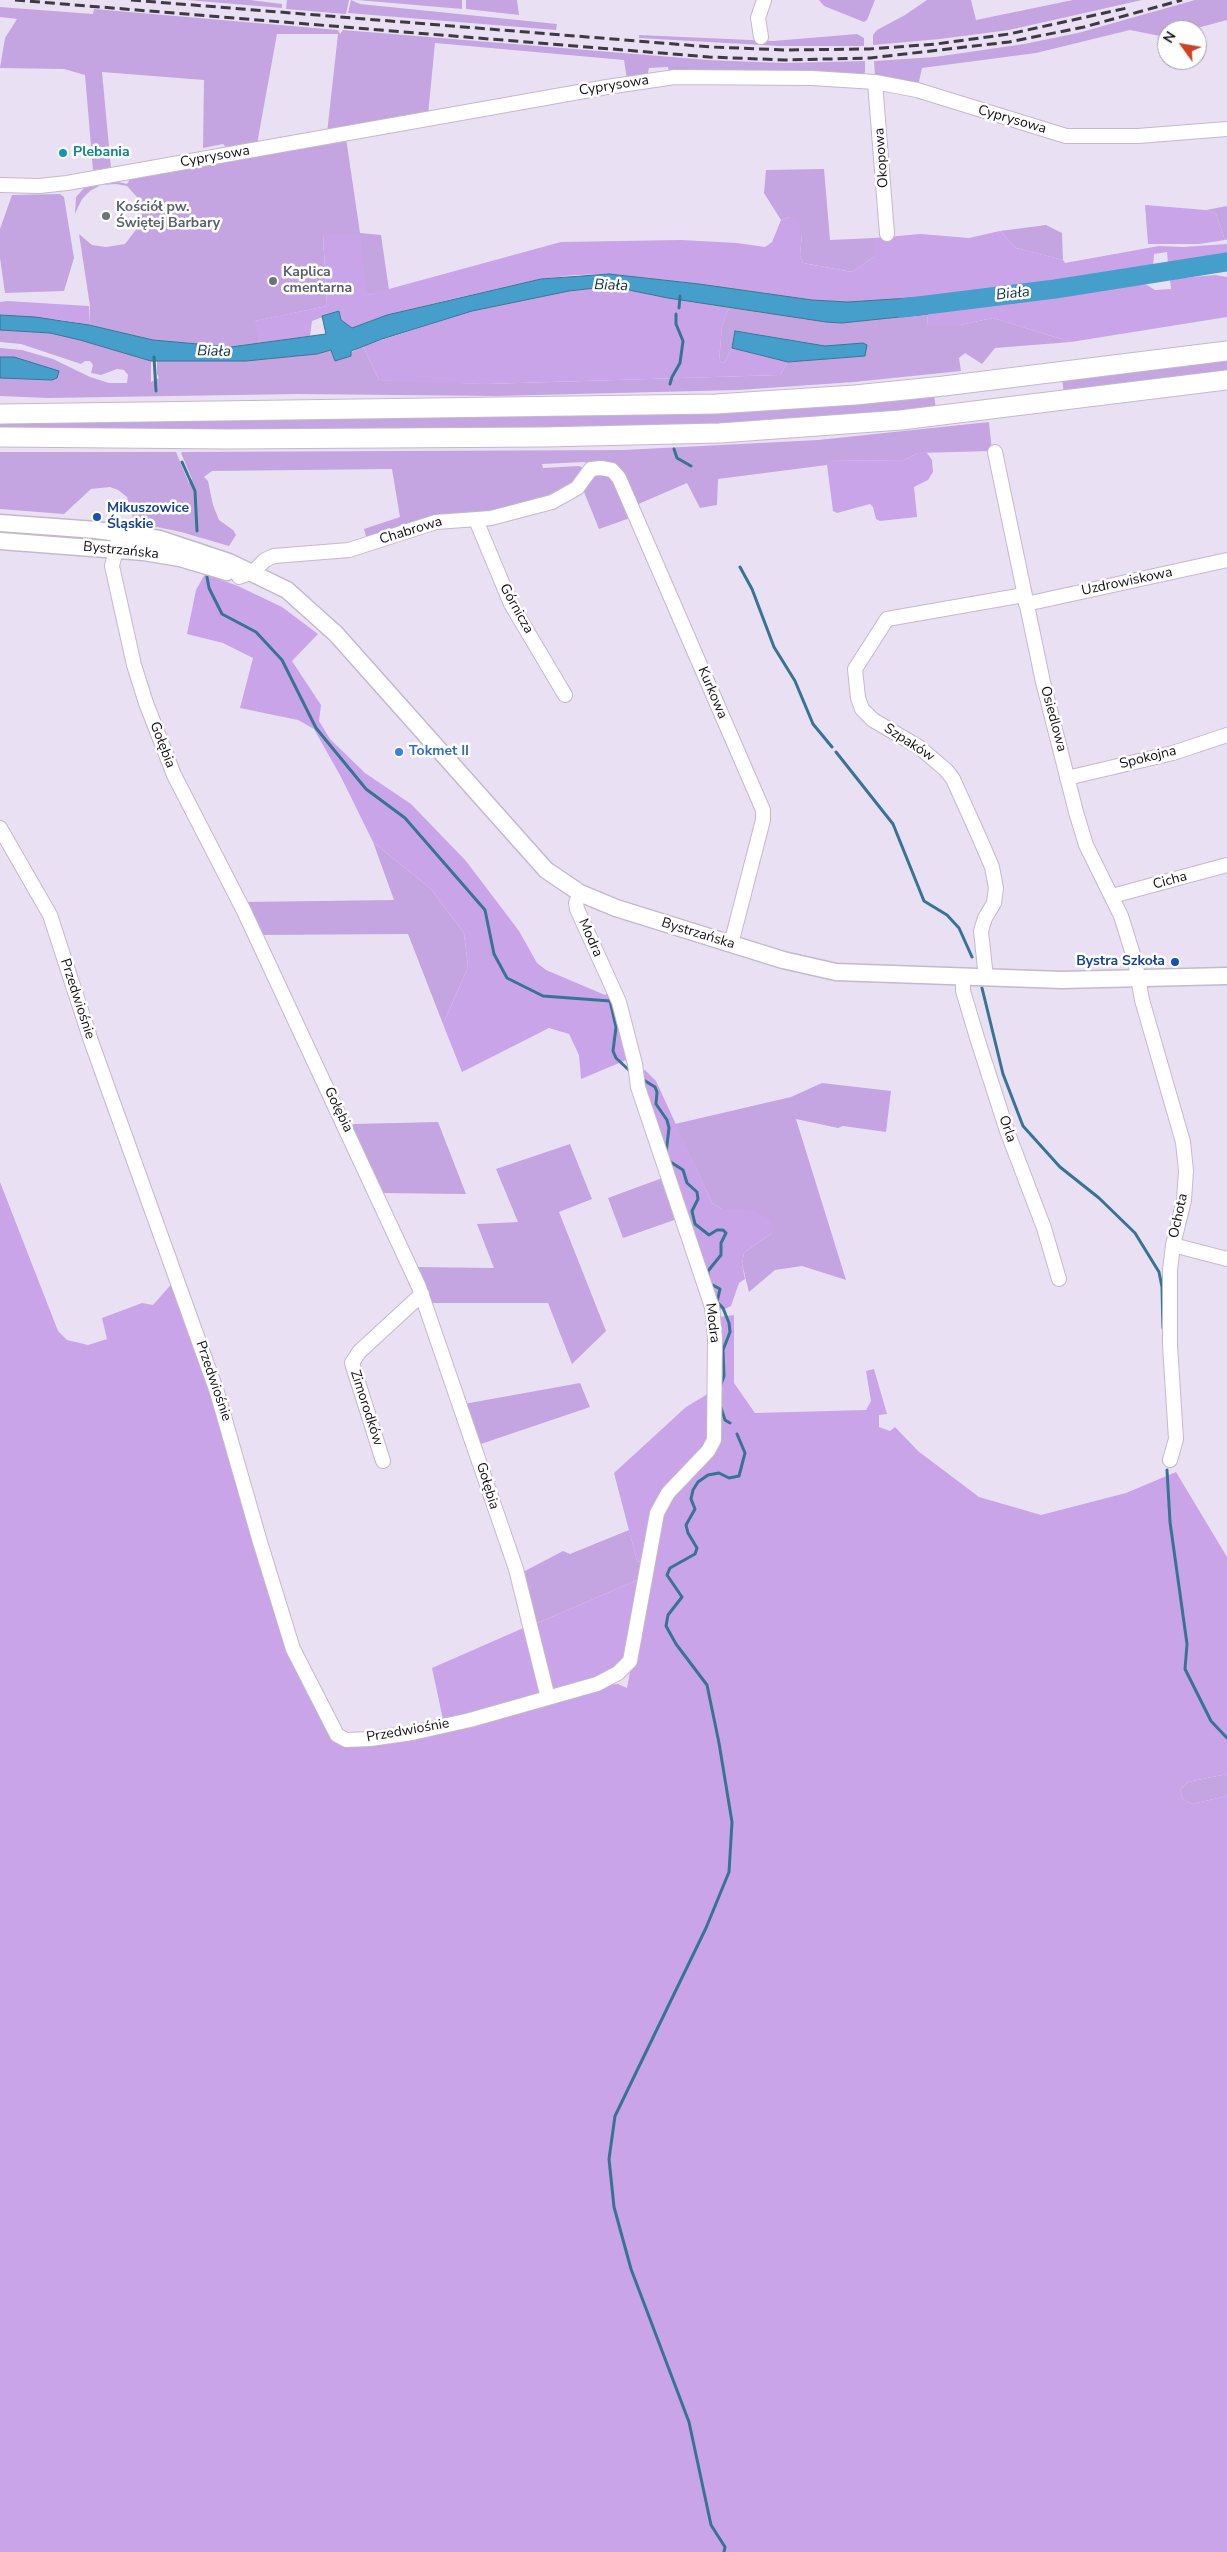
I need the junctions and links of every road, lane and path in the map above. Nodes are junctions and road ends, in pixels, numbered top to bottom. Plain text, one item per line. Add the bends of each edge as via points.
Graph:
1 (764, 0) edge
2 (761, 37) dead end
3 (875, 82) junction
4 (1227, 129) edge
5 (0, 185) edge
6 (887, 234) dead end
7 (1227, 351) edge
8 (1227, 380) edge
9 (0, 403) edge
10 (115, 411) junction
11 (0, 414) edge
12 (0, 437) edge
13 (995, 452) dead end
14 (591, 469) joint
15 (476, 520) junction
16 (0, 522) edge
17 (120, 532) junction
18 (0, 541) edge
19 (115, 550) junction
20 (1227, 560) edge
21 (246, 574) junction
22 (1025, 600) junction
23 (937, 611) joint
24 (565, 695) dead end
25 (1227, 735) edge
26 (1067, 778) junction
27 (0, 828) edge
28 (1227, 865) edge
29 (580, 893) junction
30 (1112, 896) junction
31 (731, 944) junction
32 (1227, 976) edge
33 (963, 977) junction
34 (986, 978) junction
35 (1138, 978) junction
36 (1173, 1245) junction
37 (1227, 1259) edge
38 (1059, 1279) dead end
39 (422, 1294) junction
40 (1170, 1460) dead end
41 (383, 1461) dead end
42 (548, 1698) junction

1 - 2 street via 758,18
3 - 4 street, Cyprysowa via 917,90 1066,136 1138,136
3 - 5 street, Cyprysowa via 812,78 663,78 67,183
3 - 6 street, Okopowa
7 - 10 highway via 944,386 735,403 578,408
8 - 12 highway via 902,420 720,433 237,439
9 - 10 highway via 86,404
10 - 11 highway
13 - 22 street, Osiedlowa
14 - 15 street, Chabrowa via 577,488 559,499
14 - 31 street, Kurkowa via 607,468 619,478 762,810 763,820
15 - 21 street, Chabrowa via 458,518 436,522 349,550 274,556
15 - 24 street, Górnicza via 511,604
16 - 17 main road, Bystrzańska
17 - 19 street, Gołębia
17 - 21 main road, Bystrzańska via 184,546
18 - 19 main road, Bystrzańska
19 - 21 main road, Bystrzańska via 180,558
19 - 39 street, Gołębia via 112,566 134,664 174,775 248,920
20 - 22 street, Uzdrowiskowa
21 - 29 main road, Bystrzańska via 300,599 320,617 539,863
22 - 23 street, Uzdrowiskowa
22 - 26 street, Osiedlowa
23 - 34 street, Szpaków via 887,619 859,660 854,676 858,698 866,714 919,747 953,779 980,839 996,888 994,903 981,931
25 - 26 street, Spokojna via 1173,753
26 - 30 street, Osiedlowa via 1086,845
27 - 42 street, Przedwiośnie via 50,915 91,1042 217,1392 293,1649 337,1735 355,1740 412,1733
28 - 30 street, Cicha
29 - 31 main road, Bystrzańska via 616,908
29 - 42 street, Modra via 577,909 619,1002 636,1080 713,1315 714,1440 708,1451 668,1493 657,1513 630,1661 605,1682
30 - 35 street, Osiedlowa via 1128,938
31 - 33 main road, Bystrzańska via 836,972
32 - 35 main road, Bystrzańska
33 - 34 main road, Bystrzańska
33 - 38 street, Orla via 963,991 978,1041
34 - 35 main road, Bystrzańska
35 - 36 street, Ochota via 1185,1155 1184,1200
36 - 37 street
36 - 40 street, Ochota via 1170,1345 1176,1439
39 - 41 street, Zimorodków via 359,1352 352,1363
39 - 42 street, Gołębia via 516,1569

